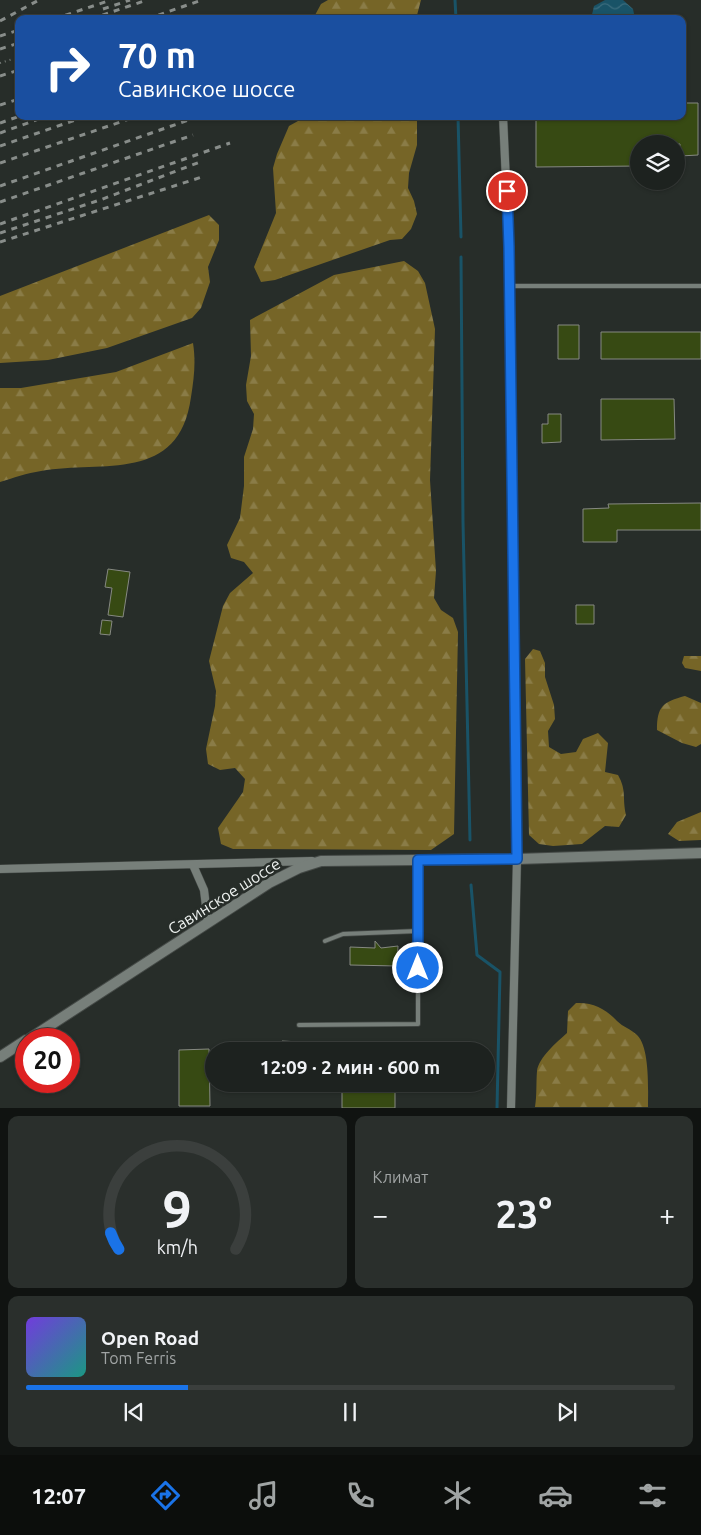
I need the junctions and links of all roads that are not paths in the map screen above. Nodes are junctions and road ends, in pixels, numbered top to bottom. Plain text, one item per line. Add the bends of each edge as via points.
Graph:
1 (503, 120) edge
2 (509, 286) junction
3 (701, 286) edge
4 (701, 853) edge
5 (517, 859) junction
6 (418, 860) junction
7 (321, 861) junction
8 (193, 865) junction
9 (0, 869) edge
10 (208, 923) junction
11 (418, 931) junction
12 (325, 941) dead end
13 (298, 1025) dead end
14 (46, 1028) edge
15 (15, 1048) edge
16 (0, 1057) edge
17 (511, 1108) edge

1 - 2 street
2 - 3 lane
2 - 5 street
4 - 5 street, Савинское шоссе
5 - 6 street, Савинское шоссе
5 - 17 street
6 - 7 street, Савинское шоссе
6 - 11 lane
7 - 8 street
7 - 10 street, Савинское шоссе via 269,883
8 - 9 street
8 - 10 street via 204,890
10 - 14 street, Савинское шоссе
11 - 12 lane via 343,934
11 - 13 lane via 418,1024
15 - 16 street, Савинское шоссе

